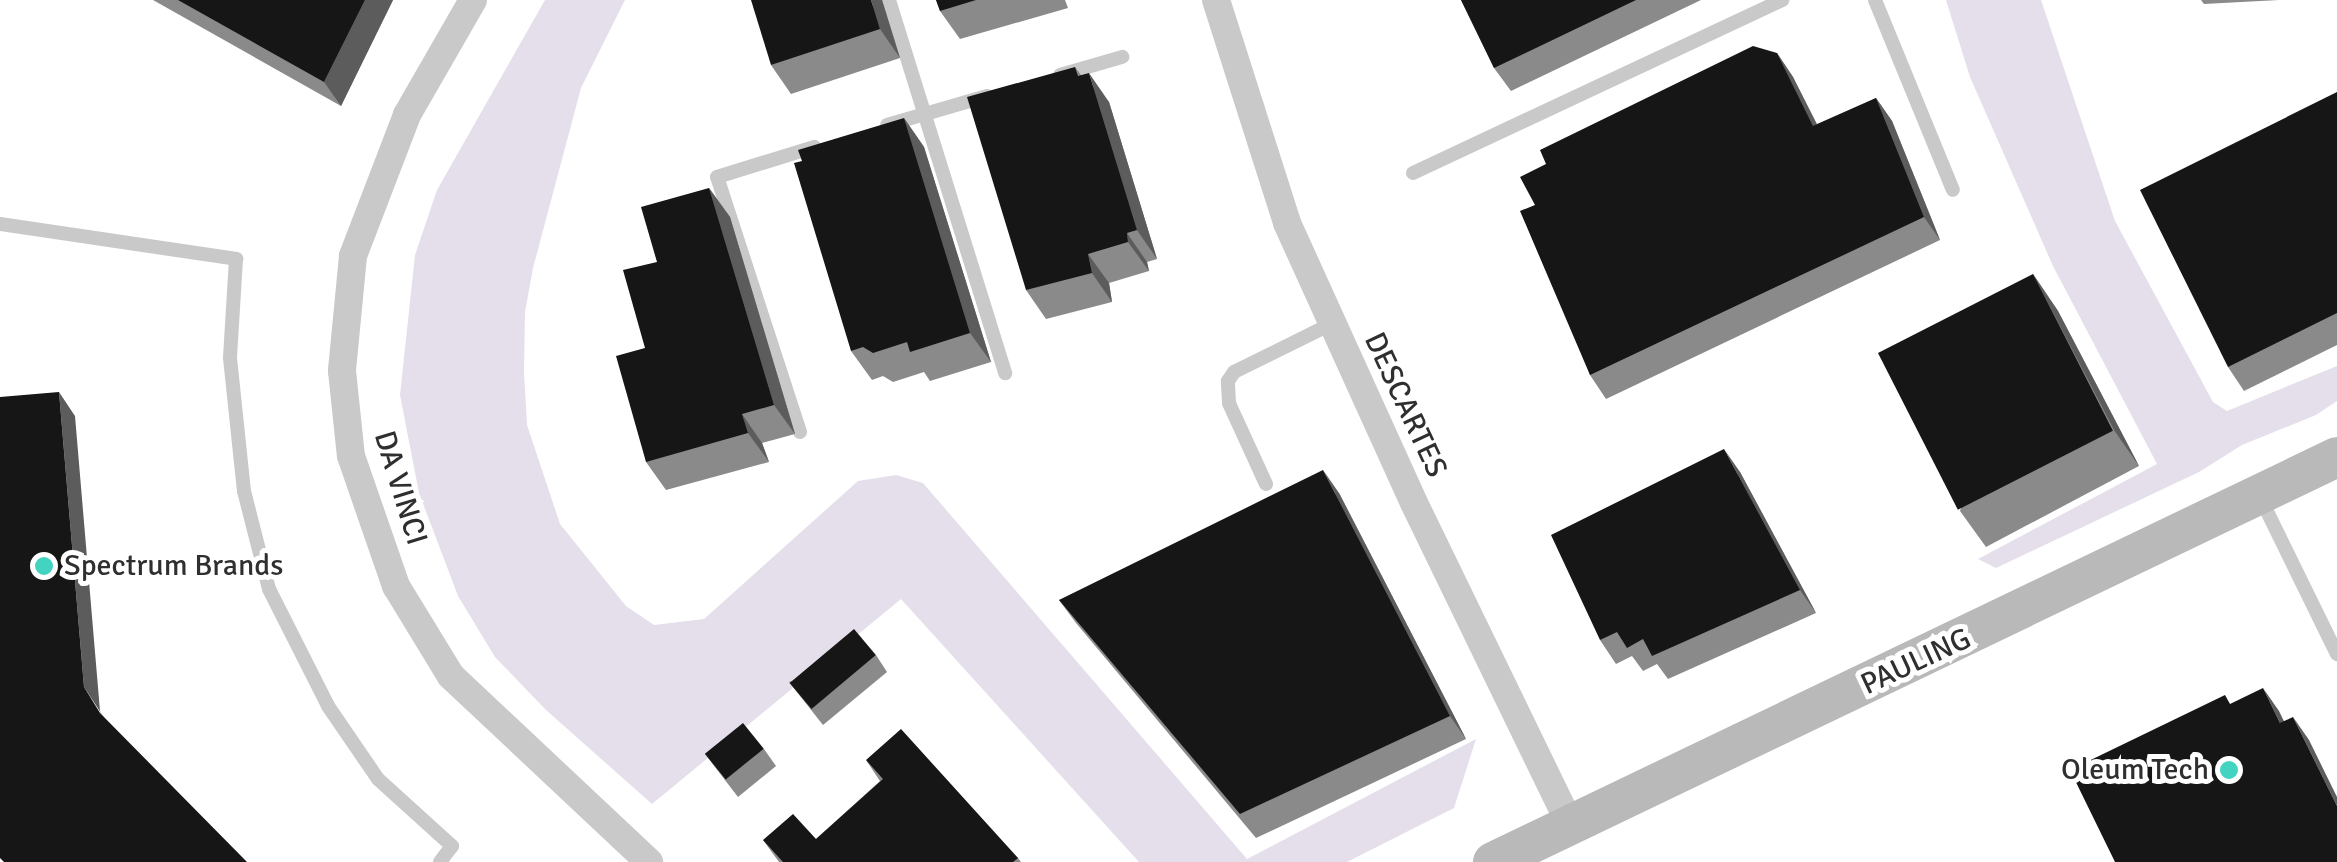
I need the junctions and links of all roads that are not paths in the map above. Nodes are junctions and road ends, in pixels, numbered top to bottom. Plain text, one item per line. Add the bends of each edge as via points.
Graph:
1 (473, 0) edge
2 (888, 0) edge
3 (1216, 0) edge
4 (1782, 0) edge
5 (1875, 0) edge
6 (1122, 57) dead end
7 (1050, 78) edge
8 (996, 93) edge
9 (924, 114) junction
10 (868, 131) edge
11 (830, 142) edge
12 (1413, 173) dead end
13 (1953, 190) dead end
14 (0, 224) edge
15 (1331, 324) junction
16 (1005, 373) dead end
17 (800, 432) dead end
18 (2337, 457) edge
19 (1266, 484) dead end
20 (2259, 496) junction
21 (2337, 654) edge
22 (1570, 824) junction
23 (440, 862) edge
24 (649, 862) edge
25 (1493, 862) edge

1 - 24 street, DA VINCI via 407,115 353,256 342,371 351,456 396,586 451,676
2 - 9 lane
3 - 15 street, DESCARTES via 1287,224
4 - 12 lane
5 - 13 lane
6 - 7 lane
8 - 9 lane
9 - 10 lane
9 - 16 lane
11 - 17 lane via 718,177
14 - 23 lane via 236,259 230,358 244,491 269,589 328,706 378,779 452,846
15 - 19 lane via 1234,372 1228,382 1229,403
15 - 22 street, DESCARTES
18 - 20 street, PAULING
20 - 21 lane
20 - 22 street, PAULING
22 - 25 street, PAULING

